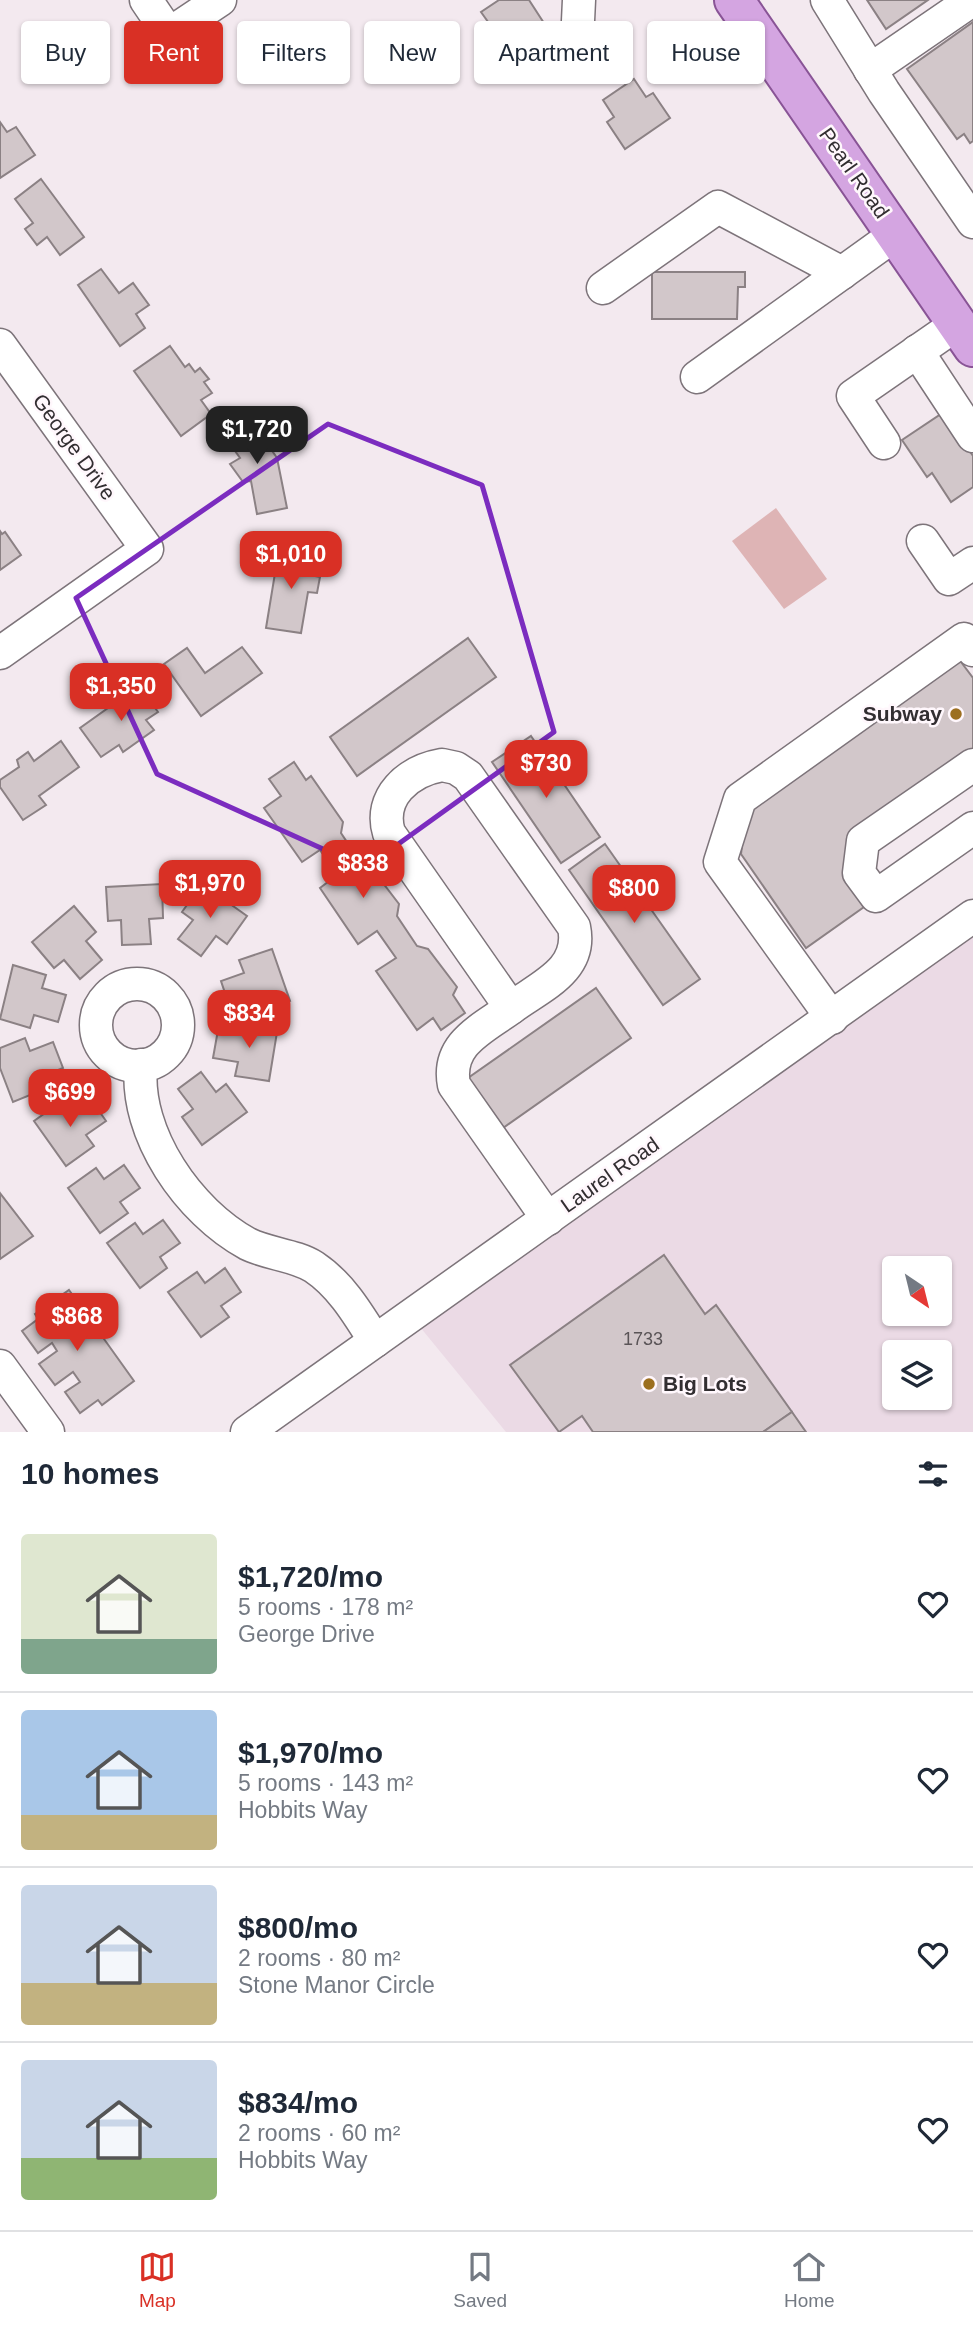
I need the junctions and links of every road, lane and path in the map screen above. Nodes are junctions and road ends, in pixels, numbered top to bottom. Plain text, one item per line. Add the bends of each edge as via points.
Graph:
1 (146, 0) edge
2 (220, 0) edge
3 (579, 0) edge
4 (734, 0) edge
5 (827, 0) edge
6 (972, 0) edge
7 (578, 21) edge
8 (870, 69) junction
9 (962, 183) edge
10 (973, 222) edge
11 (896, 234) junction
12 (842, 273) junction
13 (603, 288) dead end
14 (965, 335) edge
15 (0, 345) edge
16 (917, 351) junction
17 (697, 377) dead end
18 (973, 436) edge
19 (884, 443) dead end
20 (923, 541) dead end
21 (973, 563) edge
22 (973, 650) edge
23 (0, 653) edge
24 (970, 774) edge
25 (973, 828) edge
26 (973, 916) edge
27 (511, 1008) junction
28 (832, 1018) junction
29 (141, 1066) dead end
30 (548, 1219) junction
31 (375, 1341) junction
32 (0, 1366) edge
33 (48, 1432) edge
34 (247, 1432) edge

1 - 2 street via 169,34
3 - 7 street
4 - 11 main road, Pearl Road
5 - 8 street
6 - 8 street
8 - 9 street
9 - 10 street
11 - 12 street
11 - 14 main road, Pearl Road
12 - 13 street via 718,207
12 - 17 street
14 - 16 street
15 - 23 street, George Drive via 147,549
16 - 18 street
16 - 19 street via 853,396
20 - 21 street via 949,579
22 - 28 street via 964,639 740,799 720,862
24 - 25 street via 863,841 859,873 876,896
26 - 28 street, Laurel Road
27 - 27 street via 566,968 577,941 574,927 468,776 442,765 427,768 394,791 386,804 389,833
27 - 30 street via 463,1042 451,1069 454,1084
28 - 30 street, Laurel Road
29 - 31 street via 139,1090 153,1139 199,1208 251,1246 313,1267 346,1299
30 - 31 street, Laurel Road
31 - 34 street, Laurel Road
32 - 33 street

